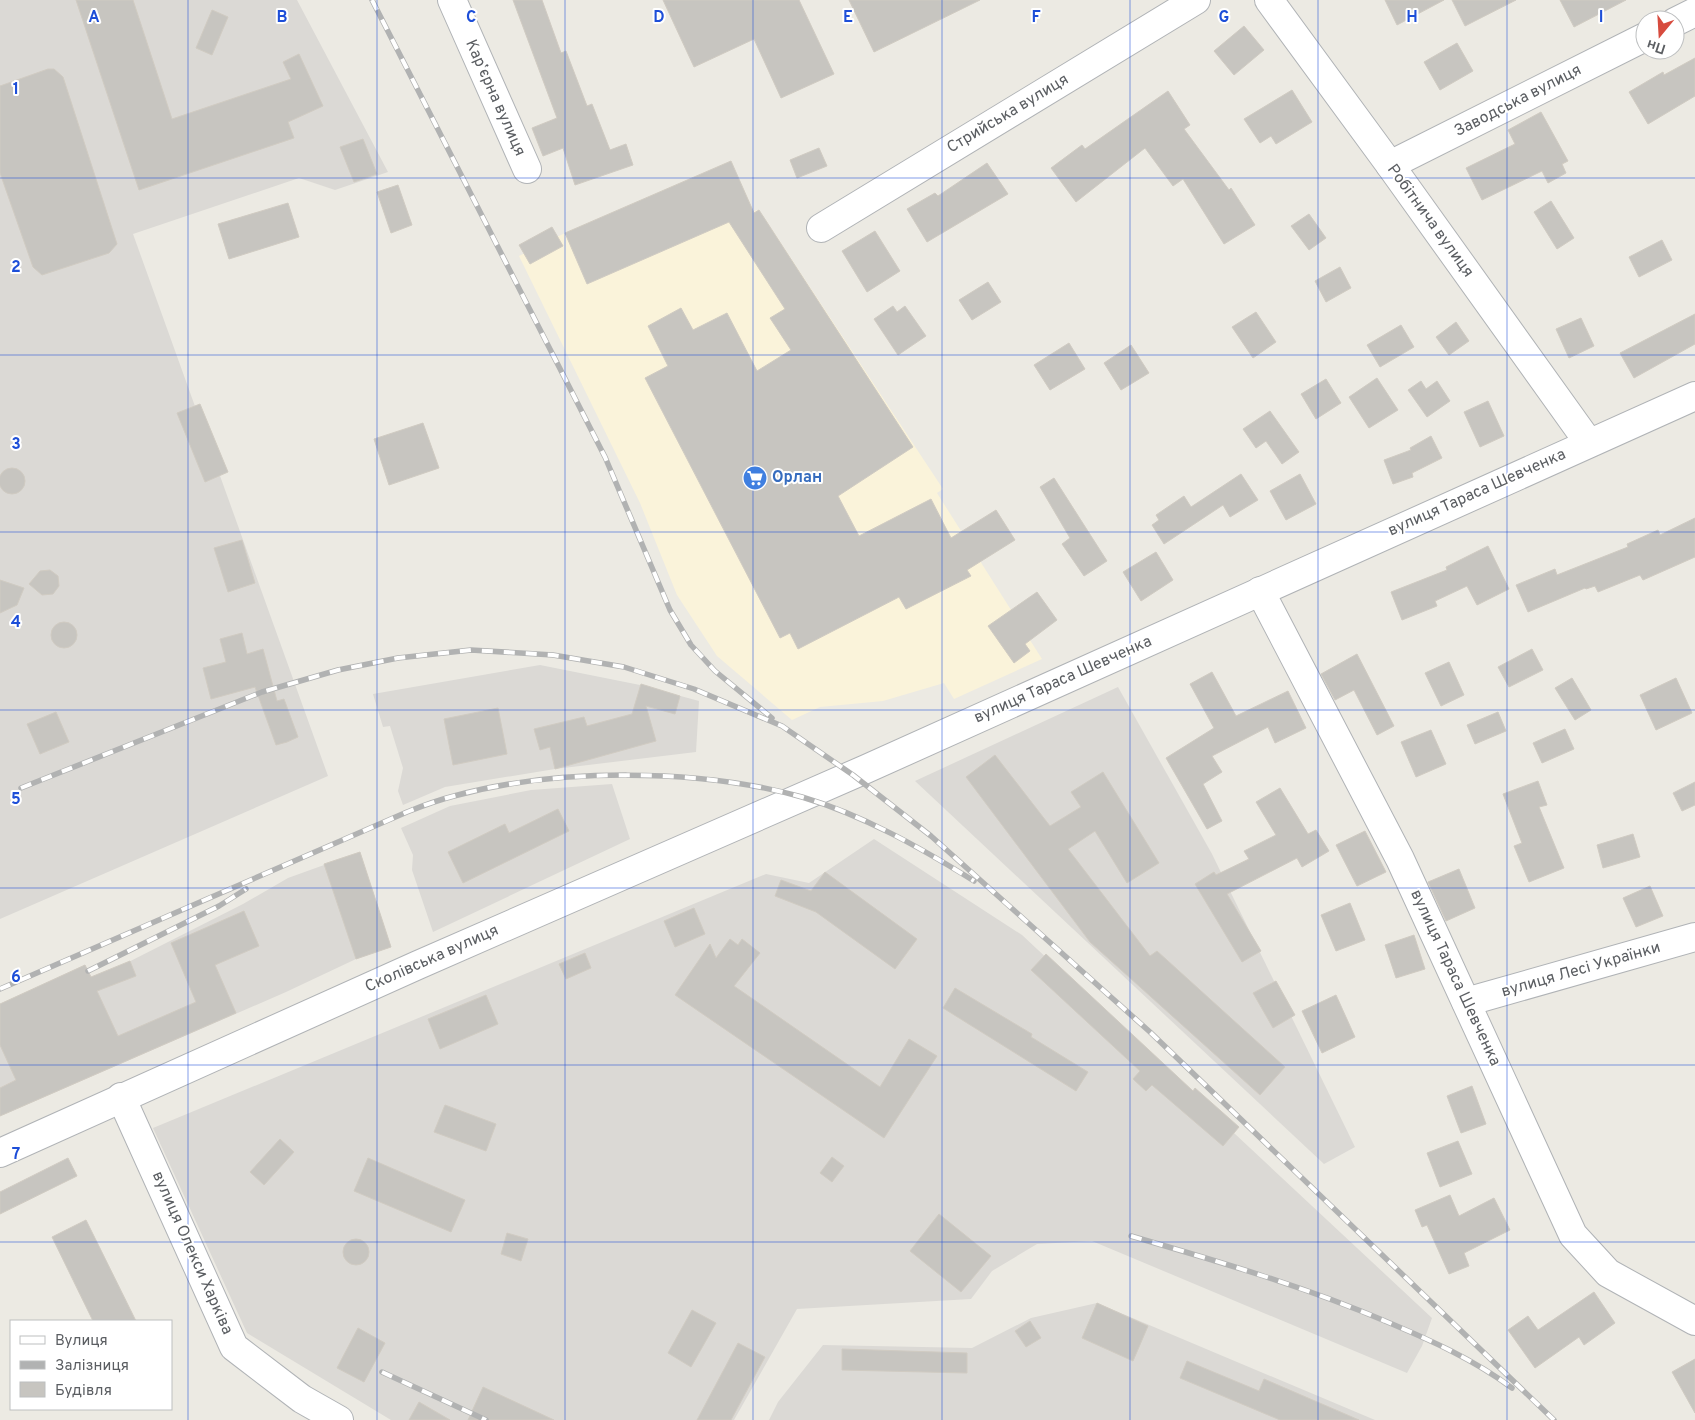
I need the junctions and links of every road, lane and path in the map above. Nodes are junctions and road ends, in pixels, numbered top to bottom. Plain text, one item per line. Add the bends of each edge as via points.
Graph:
1 (452, 0) edge
2 (1196, 0) edge
3 (1269, 0) edge
4 (1635, 42) edge
5 (1390, 165) junction
6 (527, 169) dead end
7 (820, 228) dead end
8 (1695, 396) edge
9 (1589, 443) junction
10 (1260, 591) junction
11 (866, 769) joint
12 (1695, 937) edge
13 (1466, 1002) junction
14 (121, 1097) junction
15 (0, 1153) edge
16 (1695, 1321) edge
17 (339, 1420) edge

1 - 6 street, Карʼєрна вулиця
2 - 7 street, Стрийська вулиця
3 - 5 street, Робітнича вулиця
4 - 5 street, Заводська вулиця
5 - 9 street, Робітнича вулиця
8 - 9 street, вулиця Тараса Шевченка
9 - 10 street, вулиця Тараса Шевченка
10 - 11 street, вулиця Тараса Шевченка
10 - 13 street, вулиця Тараса Шевченка via 1400,859
11 - 14 street, Сколівська вулиця
12 - 13 street, вулиця Лесі Українки
13 - 16 street, вулиця Тараса Шевченка via 1572,1235 1608,1273
14 - 15 street, Сколівська вулиця
14 - 17 street, вулиця Олекси Харківа via 234,1347 302,1399

